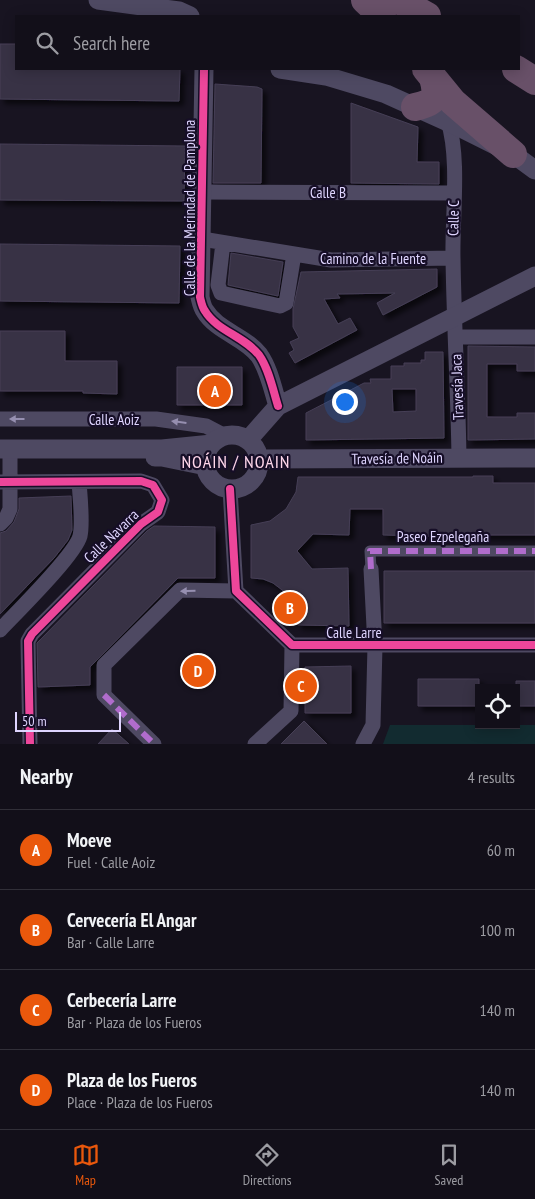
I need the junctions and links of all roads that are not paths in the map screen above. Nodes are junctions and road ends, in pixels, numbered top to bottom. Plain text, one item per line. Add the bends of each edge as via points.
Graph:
1 (98, 0) edge
2 (365, 0) edge
3 (398, 0) edge
4 (188, 15) edge
5 (381, 15) edge
6 (425, 15) edge
7 (204, 70) edge
8 (287, 70) edge
9 (518, 70) edge
10 (430, 74) edge
11 (535, 80) edge
12 (415, 106) junction
13 (448, 121) junction
14 (513, 154) junction
15 (535, 170) edge
16 (203, 192) junction
17 (454, 193) junction
18 (202, 239) junction
19 (223, 243) junction
20 (294, 254) junction
21 (453, 258) junction
22 (535, 276) edge
23 (455, 316) junction
24 (456, 337) junction
25 (535, 338) edge
26 (278, 406) junction
27 (0, 419) edge
28 (219, 440) junction
29 (248, 440) junction
30 (3, 454) edge
31 (459, 457) junction
32 (535, 458) edge
33 (259, 460) junction
34 (206, 466) junction
35 (5, 482) edge
36 (79, 482) junction
37 (230, 489) junction
38 (0, 524) edge
39 (535, 551) edge
40 (372, 569) joint
41 (236, 591) junction
42 (0, 630) edge
43 (292, 645) junction
44 (535, 645) edge
45 (375, 646) junction
46 (30, 744) edge
47 (154, 744) edge
48 (256, 744) edge
49 (363, 744) edge

1 - 4 street
2 - 5 highway
3 - 6 highway
7 - 16 street, Calle de la Merindad de Pamplona
8 - 12 street via 326,76
9 - 11 highway
10 - 12 highway via 436,88 435,97 429,103
10 - 14 highway via 453,102
12 - 13 street
13 - 14 street
13 - 17 street, Calle C
14 - 15 street
16 - 17 street, Calle B
16 - 18 street, Calle de la Merindad de Pamplona
17 - 21 street, Calle C
18 - 19 street, Camino de la Fuente
18 - 26 street, Calle de la Merindad de Pamplona via 200,296 204,310 214,322 251,346 260,356
19 - 20 street, Camino de la Fuente
19 - 20 street via 218,285 222,293 280,306 286,303
20 - 21 street, Camino de la Fuente via 348,261
21 - 23 street, Calle C
22 - 23 street
23 - 24 street, Travesía Jaca
23 - 26 street
24 - 25 street
24 - 31 street, Travesía Jaca
26 - 29 street
28 -> 27 street, Calle Aoiz via 206,426 156,419
28 - 29 street via 241,436
28 - 30 street via 162,449
28 - 34 street via 208,451
29 - 33 street
30 - 34 street via 162,456
30 - 35 street
31 - 32 street, Travesía de Noáin
31 - 33 street, Travesía de Noáin
33 - 37 street via 256,475 251,481 245,486
34 - 37 street via 214,482
35 - 36 street, Calle Navarra
35 - 38 street via 10,509
36 - 42 street via 81,534 78,542
36 - 46 street, Calle Navarra via 141,480 153,485 162,500 161,506 28,640
37 - 41 street
39 - 40 street, Paseo Ezpelegaña via 370,551
40 - 45 street, Calle Larre
41 - 43 street
41 -> 47 street via 180,590 104,664 104,695
43 - 45 street, Calle Larre
43 - 48 street via 291,710
44 - 45 street, Calle Larre
45 - 49 street, Calle Larre via 373,725

